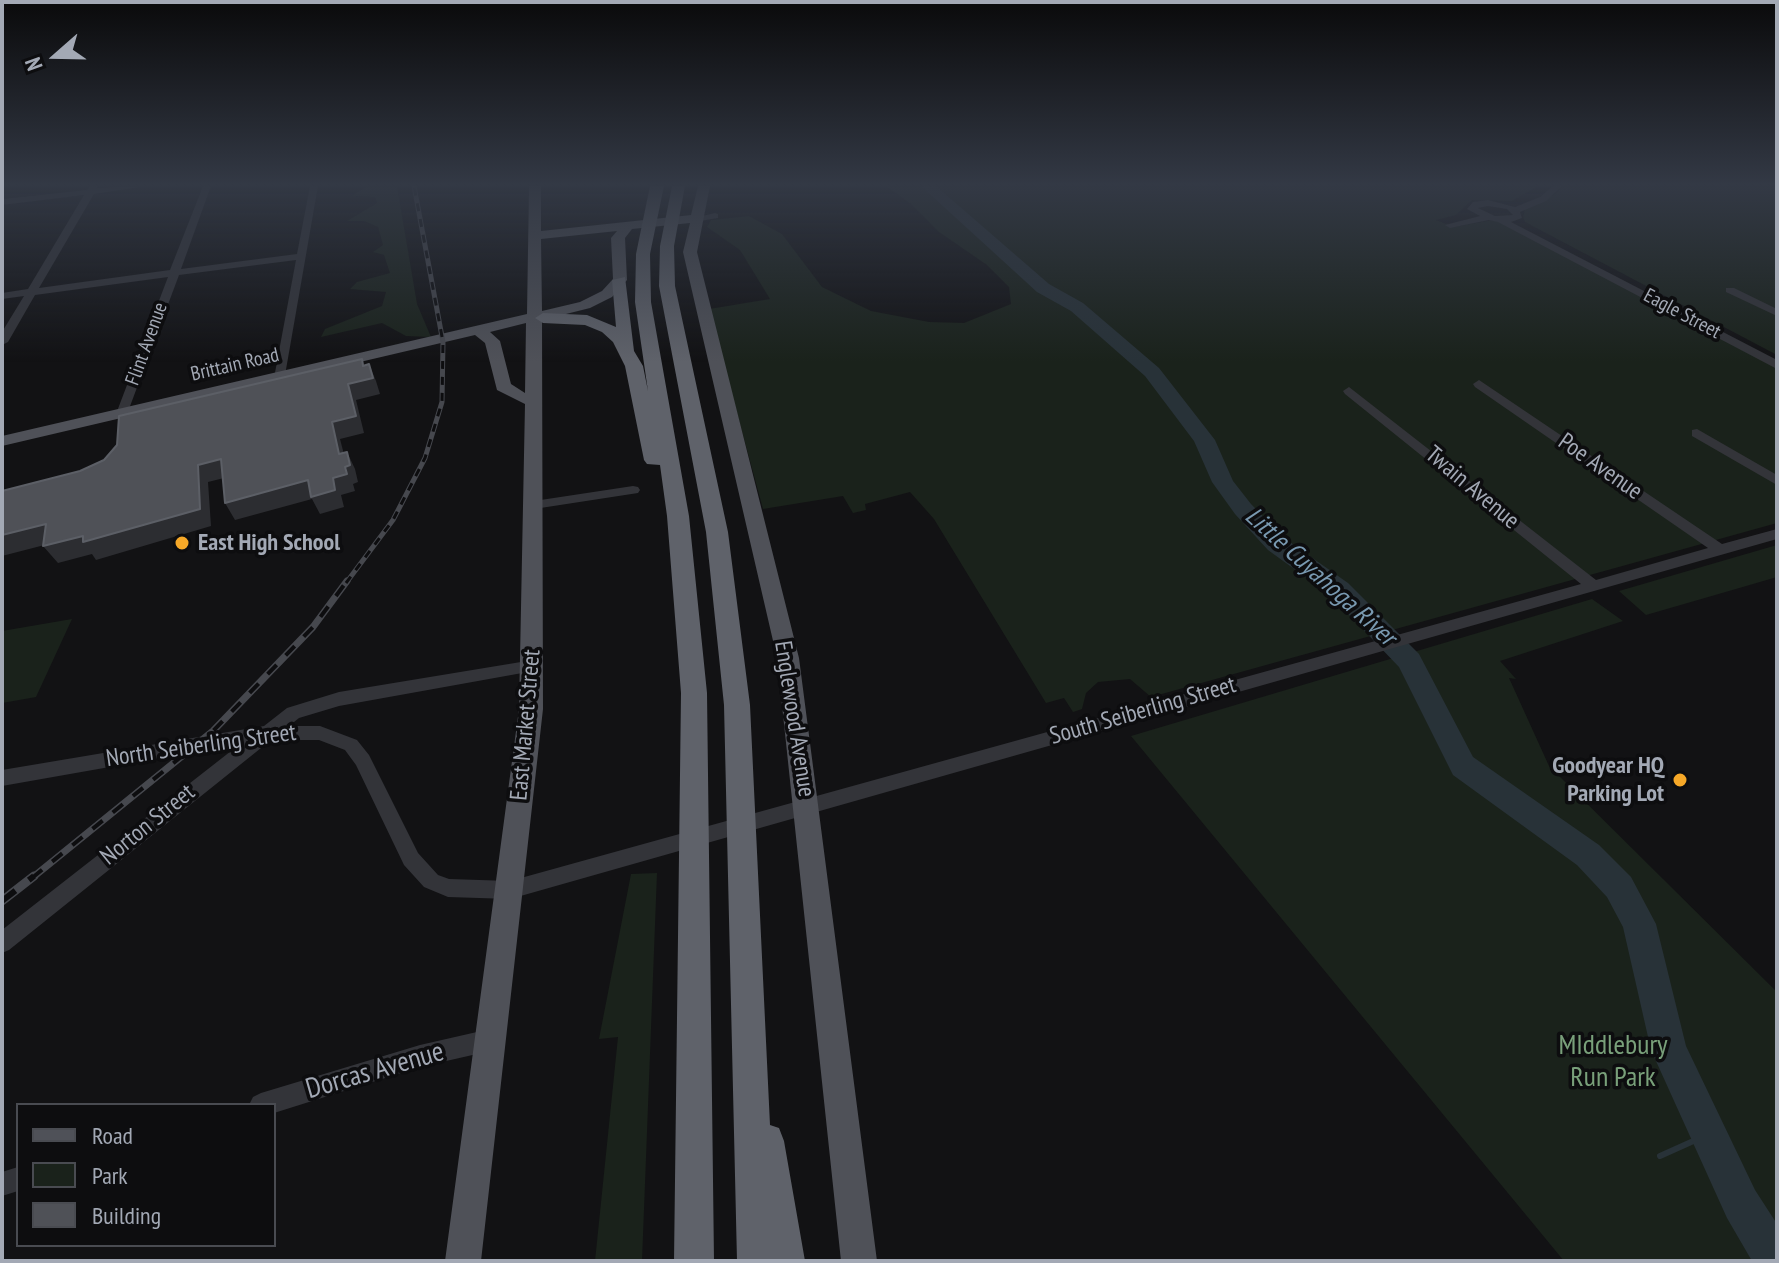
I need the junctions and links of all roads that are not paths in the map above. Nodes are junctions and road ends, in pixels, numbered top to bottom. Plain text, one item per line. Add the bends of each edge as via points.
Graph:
1 (59, 245) edge
2 (184, 245) edge
3 (303, 245) edge
4 (534, 245) edge
5 (611, 245) edge
6 (617, 245) edge
7 (638, 245) edge
8 (667, 245) edge
9 (693, 245) edge
10 (1548, 245) edge
11 (1564, 245) edge
12 (617, 249) junction
13 (301, 256) junction
14 (173, 274) junction
15 (620, 280) junction
16 (1730, 290) dead end
17 (31, 292) junction
18 (2, 296) edge
19 (1777, 313) edge
20 (543, 318) junction
21 (479, 331) junction
22 (2, 342) edge
23 (627, 350) junction
24 (1777, 357) edge
25 (1777, 365) edge
26 (280, 378) junction
27 (1479, 384) dead end
28 (1349, 391) dead end
29 (533, 401) junction
30 (122, 414) junction
31 (1697, 433) dead end
32 (2, 441) edge
33 (1777, 481) edge
34 (633, 490) dead end
35 (534, 505) junction
36 (1777, 534) edge
37 (1720, 550) junction
38 (686, 580) junction
39 (1594, 586) junction
40 (533, 666) junction
41 (266, 733) junction
42 (2, 778) edge
43 (808, 807) junction
44 (510, 890) junction
45 (2, 943) edge
46 (749, 1036) junction
47 (490, 1040) junction
48 (267, 1103) edge
49 (463, 1261) edge
50 (691, 1261) edge
51 (757, 1261) edge
52 (785, 1261) edge
53 (859, 1261) edge

1 - 17 street
2 - 14 street, Flint Avenue
3 - 13 street
4 - 29 main road, East Market Street
5 - 12 main road
6 - 12 main road
7 - 38 highway
8 - 46 highway via 670,302 717,532 728,617 744,843
9 - 43 main road, Englewood Avenue via 690,252 788,658
10 - 25 street, Eagle Street
11 - 24 street, Eagle Street
12 - 15 main road
13 - 14 street
13 - 26 street
14 - 17 street
14 - 30 street, Flint Avenue
15 - 20 main road, Brittain Road via 596,301
15 - 23 highway
16 - 19 street
17 - 18 street
17 - 22 street
20 - 21 main road, Brittain Road
20 - 23 highway via 596,322 611,330
21 - 26 main road, Brittain Road
21 - 29 main road via 492,341 503,386
23 - 38 highway
26 - 30 main road, Brittain Road
27 - 37 street, Poe Avenue
28 - 39 street, Twain Avenue
29 - 35 main road, East Market Street
30 - 32 main road, Brittain Road
31 - 33 street
34 - 35 street
35 - 40 main road, East Market Street
36 - 37 street, South Seiberling Street
37 - 39 street, South Seiberling Street
38 - 50 highway via 695,706 697,858
39 - 43 street, South Seiberling Street
40 - 41 street, Norton Street via 329,701 293,713
40 - 44 main road, East Market Street
41 - 42 street, North Seiberling Street
41 - 44 street, North Seiberling Street via 320,733 351,745 422,873 448,888
41 - 45 street, Norton Street
43 - 44 street, South Seiberling Street
43 - 53 main road, Englewood Avenue
44 - 47 main road, East Market Street
46 - 51 highway
46 - 52 highway
47 - 48 street, Dorcas Avenue
47 - 49 main road, East Market Street

